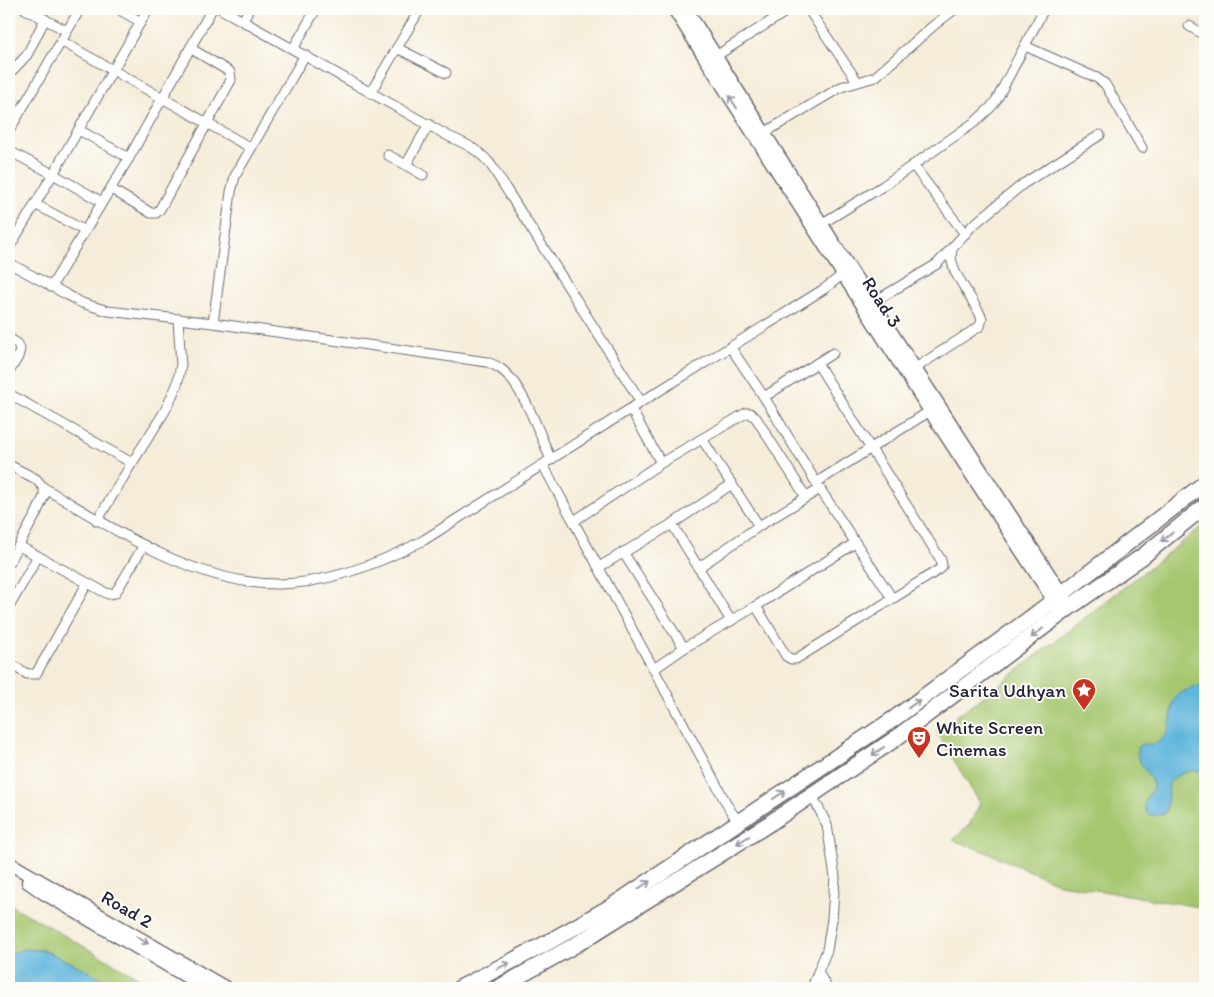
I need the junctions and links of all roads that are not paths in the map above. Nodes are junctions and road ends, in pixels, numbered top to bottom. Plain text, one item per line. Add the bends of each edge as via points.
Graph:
1 (25, 9) edge
2 (80, 9) edge
3 (118, 9) edge
4 (148, 9) edge
5 (212, 9) edge
6 (221, 9) edge
7 (249, 9) edge
8 (316, 9) edge
9 (420, 9) edge
10 (674, 9) edge
11 (686, 9) edge
12 (790, 9) edge
13 (808, 9) edge
14 (955, 9) edge
15 (1044, 9) edge
16 (45, 19) junction
17 (243, 21) junction
18 (141, 22) junction
19 (1189, 26) dead end
20 (67, 31) junction
21 (1205, 35) edge
22 (61, 41) junction
23 (1025, 46) junction
24 (190, 48) junction
25 (396, 48) junction
26 (293, 49) junction
27 (305, 55) junction
28 (716, 56) junction
29 (113, 70) junction
30 (446, 73) dead end
31 (9, 74) edge
32 (857, 81) junction
33 (371, 92) junction
34 (162, 98) junction
35 (207, 124) junction
36 (428, 124) junction
37 (78, 130) junction
38 (9, 131) edge
39 (764, 133) junction
40 (1100, 135) dead end
41 (251, 148) junction
42 (1142, 148) dead end
43 (9, 151) edge
44 (388, 155) dead end
45 (129, 158) junction
46 (406, 165) junction
47 (913, 165) junction
48 (53, 174) junction
49 (423, 175) dead end
50 (111, 189) junction
51 (102, 202) junction
52 (35, 204) junction
53 (817, 226) junction
54 (85, 231) junction
55 (965, 234) junction
56 (9, 248) edge
57 (952, 249) junction
58 (9, 263) edge
59 (846, 272) junction
60 (51, 287) junction
61 (872, 303) junction
62 (178, 319) junction
63 (213, 323) junction
64 (9, 338) edge
65 (731, 348) junction
66 (833, 353) dead end
67 (817, 363) junction
68 (9, 372) edge
69 (911, 372) junction
70 (9, 394) edge
71 (764, 397) junction
72 (641, 402) junction
73 (631, 409) junction
74 (930, 411) junction
75 (702, 439) junction
76 (871, 448) junction
77 (661, 462) junction
78 (132, 463) junction
79 (547, 463) junction
80 (10, 468) edge
81 (1205, 483) edge
82 (732, 484) junction
83 (818, 485) junction
84 (44, 488) junction
85 (806, 497) junction
86 (1205, 506) edge
87 (97, 521) junction
88 (574, 521) junction
89 (672, 524) junction
90 (759, 526) junction
91 (855, 543) junction
92 (144, 545) junction
93 (19, 546) junction
94 (623, 552) junction
95 (38, 556) junction
96 (9, 563) edge
97 (599, 567) junction
98 (698, 568) junction
99 (87, 584) junction
100 (892, 598) junction
101 (1062, 604) junction
102 (9, 606) edge
103 (756, 606) junction
104 (731, 620) junction
105 (684, 648) junction
106 (9, 663) edge
107 (654, 669) junction
108 (813, 772) junction
109 (818, 792) junction
110 (738, 822) junction
111 (9, 863) edge
112 (9, 871) edge
113 (818, 972) junction
114 (206, 988) edge
115 (226, 988) edge
116 (460, 988) edge
117 (498, 988) edge
118 (812, 988) edge
119 (827, 988) edge

1 - 16 street
2 - 20 street
3 - 18 street
4 - 18 street
5 - 24 street
6 - 17 street
7 - 17 street
8 - 26 street
9 - 25 street
53 -> 10 street, Road 3
11 - 28 street, Road 3
12 - 28 street
13 - 32 street
14 - 32 street via 875,77
15 - 23 street
16 - 20 street
16 - 31 street via 27,55
17 - 26 street
18 - 29 street
19 - 21 street
20 - 22 street
22 - 29 street
22 - 38 street
23 - 42 street via 1106,84
23 - 47 street via 991,107 976,122
24 - 34 street
24 - 35 street via 232,75
25 - 30 street
25 - 33 street
26 - 27 street
27 - 33 street
27 - 41 street
28 - 39 street, Road 3
29 - 34 street
29 - 37 street
32 - 39 street
33 - 36 street
34 - 35 street
34 - 45 street
35 - 41 street
35 - 50 street via 156,213
36 - 46 street
36 - 72 street via 469,145 491,165
37 - 45 street
37 - 48 street
39 - 53 street, Road 3
40 - 55 street via 1024,184
41 - 63 street via 235,176 231,192
43 - 48 street
44 - 46 street
45 - 50 street
46 - 49 street
47 - 53 street
47 - 55 street
48 - 51 street
48 - 52 street
50 - 51 street
51 - 54 street
52 - 54 street
52 - 56 street
53 - 59 street, Road 3
54 - 60 street
55 - 57 street
57 - 61 street via 937,264
57 - 69 street via 952,265 979,312 980,326
58 - 60 street
59 - 61 street, Road 3
59 - 65 street
59 - 69 street, Road 3
60 - 62 street via 82,303 108,311
61 - 69 street, Road 3
62 - 63 street
62 - 78 street via 181,365 177,385 165,411
63 - 79 street via 487,362 501,368 516,384 533,418
64 - 68 street via 20,349
65 - 71 street
65 - 72 street
66 - 67 street
67 - 71 street
67 - 76 street
69 - 74 street, Road 3
69 - 101 street, Road 3
70 - 78 street
71 - 83 street
72 - 73 street
73 - 77 street
73 - 79 street
74 - 76 street
74 - 101 street, Road 3
75 - 77 street
75 - 82 street
75 - 85 street via 750,413
76 - 83 street
76 - 100 street via 943,563 940,569
77 - 88 street
78 - 87 street
79 - 88 street
79 - 92 street via 417,544 375,563 332,576 274,584 251,582 197,569
80 - 84 street via 36,479
81 - 101 highway
82 - 89 street
82 - 90 street
83 - 85 street
83 - 91 street
84 - 87 street
84 - 93 street via 42,503
85 - 90 street
86 -> 101 highway via 1143,556
87 - 92 street
88 - 97 street
89 - 94 street
89 - 98 street
90 - 98 street
91 - 100 street
91 - 103 street
92 - 99 street via 115,593 108,594
93 - 95 street
93 - 96 street
94 - 97 street
94 - 105 street
95 - 99 street
95 - 102 street
97 - 107 street
98 - 104 street
99 - 106 street via 36,674 27,674
100 - 103 street via 796,659 786,656
108 -> 101 highway
101 -> 109 highway via 892,741
103 - 104 street
104 - 105 street
105 - 107 street
107 - 110 street
108 - 109 highway
110 -> 108 highway
109 - 113 street via 835,877 827,950
109 -> 117 highway via 577,944
116 -> 110 highway via 612,906
111 -> 115 street, Road 2
112 - 114 street, Road 2
113 - 118 street
113 - 119 street

